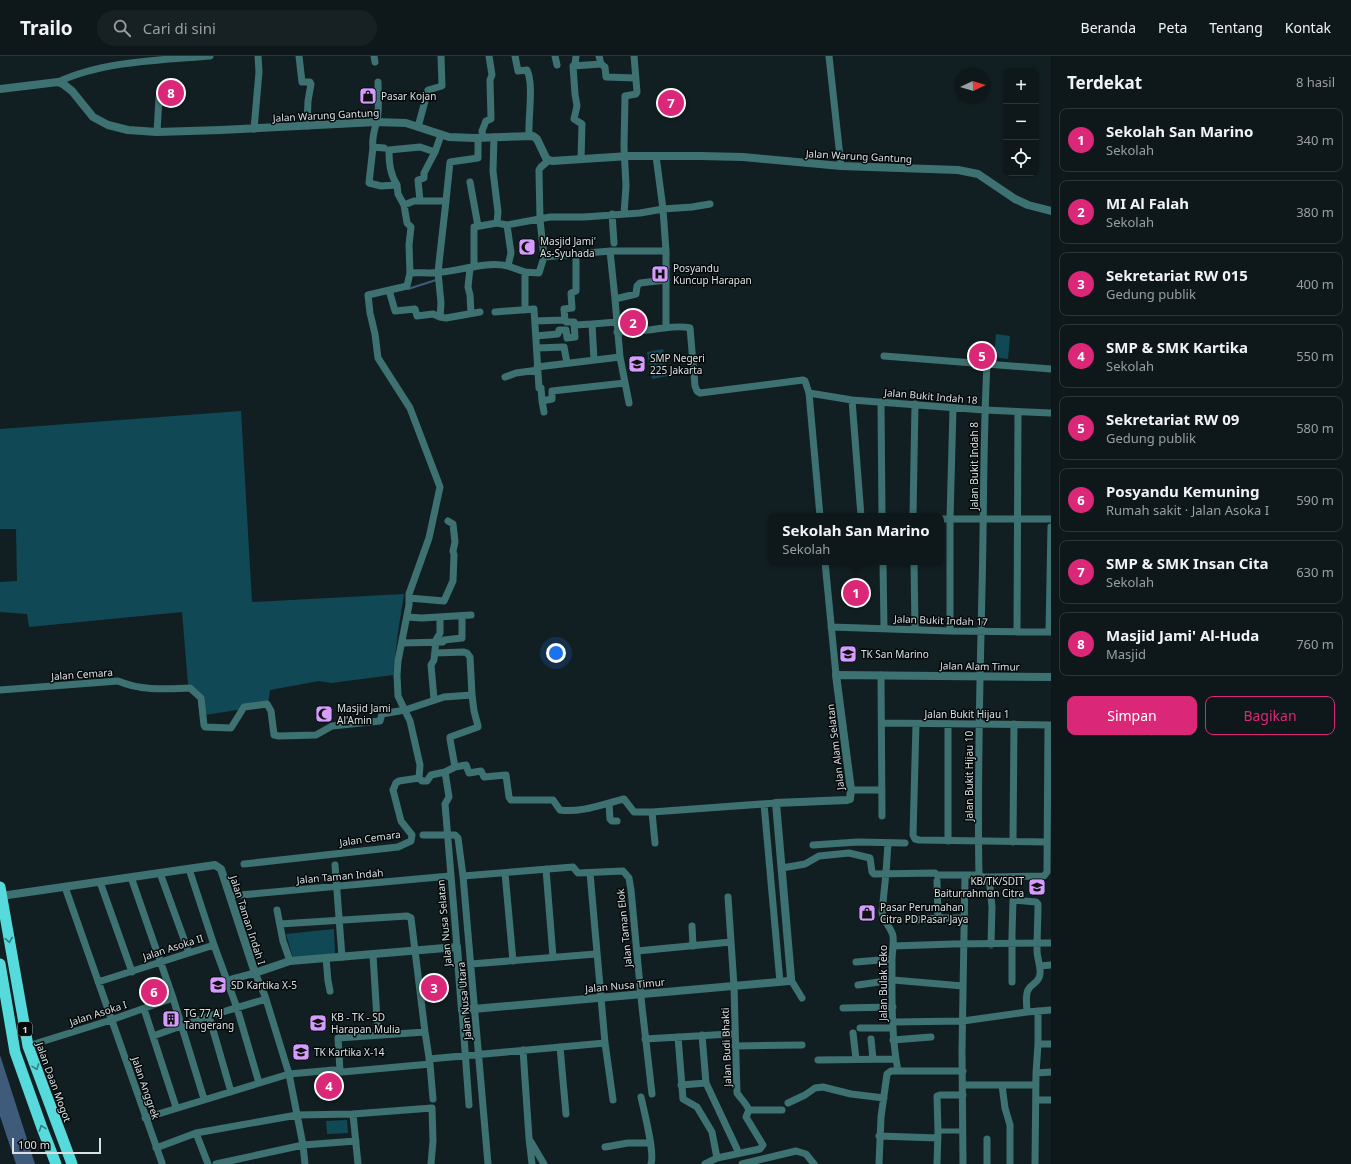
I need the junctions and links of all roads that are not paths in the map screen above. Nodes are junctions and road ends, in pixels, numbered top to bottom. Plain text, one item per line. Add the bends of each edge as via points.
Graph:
1 (210, 56) edge
2 (258, 56) edge
3 (299, 56) edge
4 (441, 56) edge
5 (489, 56) edge
6 (514, 56) edge
7 (556, 56) edge
8 (576, 56) edge
9 (599, 56) edge
10 (634, 56) edge
11 (829, 56) edge
12 (601, 64) junction
13 (557, 65) dead end
14 (574, 65) junction
15 (635, 78) junction
16 (58, 82) junction
17 (378, 82) dead end
18 (0, 89) edge
19 (162, 92) dead end
20 (376, 122) junction
21 (307, 126) junction
22 (418, 127) junction
23 (254, 128) junction
24 (157, 132) junction
25 (441, 135) junction
26 (529, 135) junction
27 (494, 137) junction
28 (480, 138) junction
29 (373, 148) junction
30 (384, 148) dead end
31 (435, 152) junction
32 (624, 156) junction
33 (656, 156) junction
34 (581, 159) junction
35 (549, 160) junction
36 (841, 166) junction
37 (470, 182) dead end
38 (397, 185) junction
39 (420, 201) junction
40 (446, 201) junction
41 (710, 204) dead end
42 (404, 205) junction
43 (664, 209) junction
44 (1051, 211) edge
45 (612, 214) junction
46 (624, 214) junction
47 (540, 220) junction
48 (498, 223) junction
49 (507, 225) junction
50 (478, 226) junction
51 (614, 243) dead end
52 (610, 251) junction
53 (666, 251) junction
54 (576, 255) junction
55 (543, 260) junction
56 (508, 266) junction
57 (472, 268) junction
58 (525, 272) junction
59 (410, 273) junction
60 (440, 275) junction
61 (666, 280) junction
62 (390, 292) junction
63 (615, 299) junction
64 (525, 310) junction
65 (480, 312) dead end
66 (495, 312) dead end
67 (471, 313) junction
68 (440, 317) junction
69 (565, 320) junction
70 (535, 322) junction
71 (616, 322) junction
72 (592, 324) junction
73 (575, 325) junction
74 (666, 327) junction
75 (617, 332) junction
76 (536, 336) junction
77 (537, 348) junction
78 (884, 356) dead end
79 (620, 357) junction
80 (594, 360) junction
81 (567, 363) junction
82 (986, 364) junction
83 (538, 368) junction
84 (1051, 369) edge
85 (505, 377) dead end
86 (625, 383) junction
87 (809, 392) junction
88 (852, 400) junction
89 (542, 401) junction
90 (881, 402) junction
91 (629, 403) dead end
92 (915, 404) junction
93 (953, 408) junction
94 (984, 410) junction
95 (544, 412) dead end
96 (1018, 412) junction
97 (1051, 413) edge
98 (820, 513) edge
99 (861, 513) edge
100 (882, 513) edge
101 (913, 513) edge
102 (944, 519) edge
103 (950, 519) junction
104 (984, 519) junction
105 (1018, 519) junction
106 (1051, 519) edge
107 (448, 521) dead end
108 (1051, 527) edge
109 (824, 565) edge
110 (883, 565) edge
111 (914, 565) edge
112 (409, 598) junction
113 (462, 616) junction
114 (471, 616) dead end
115 (407, 617) junction
116 (440, 617) junction
117 (831, 627) junction
118 (884, 628) junction
119 (915, 630) junction
120 (950, 631) junction
121 (981, 632) junction
122 (1017, 632) junction
123 (1050, 632) edge
124 (436, 642) junction
125 (402, 643) junction
126 (435, 653) junction
127 (836, 675) junction
128 (881, 675) junction
129 (980, 676) junction
130 (1051, 677) edge
131 (0, 690) edge
132 (472, 695) junction
133 (434, 700) junction
134 (405, 710) junction
135 (882, 724) junction
136 (916, 724) junction
137 (948, 724) junction
138 (979, 724) junction
139 (1014, 724) junction
140 (1049, 725) edge
141 (456, 767) junction
142 (445, 772) junction
143 (419, 778) junction
144 (851, 790) junction
145 (882, 790) junction
146 (1050, 791) edge
147 (609, 803) junction
148 (776, 803) junction
149 (764, 804) junction
150 (652, 812) junction
151 (882, 816) dead end
152 (617, 821) dead end
153 (1049, 824) edge
154 (423, 835) dead end
155 (447, 835) junction
156 (948, 841) junction
157 (978, 842) junction
158 (1013, 842) junction
159 (1047, 842) junction
160 (655, 843) dead end
161 (888, 843) junction
162 (905, 843) dead end
163 (813, 845) dead end
164 (1049, 858) edge
165 (244, 864) dead end
166 (335, 865) dead end
167 (782, 868) junction
168 (189, 869) junction
169 (546, 869) junction
170 (160, 873) junction
171 (505, 873) junction
172 (590, 873) junction
173 (886, 874) junction
174 (964, 875) junction
175 (980, 875) junction
176 (450, 876) junction
177 (463, 876) junction
178 (131, 877) junction
179 (989, 877) junction
180 (937, 878) junction
181 (100, 882) junction
182 (336, 886) junction
183 (65, 887) junction
184 (1, 891) edge
185 (230, 896) junction
186 (728, 897) dead end
187 (277, 910) dead end
188 (938, 918) junction
189 (965, 918) junction
190 (914, 920) dead end
191 (339, 921) junction
192 (787, 921) junction
193 (775, 922) junction
194 (280, 924) junction
195 (692, 926) dead end
196 (731, 942) junction
197 (1012, 944) junction
198 (1037, 944) junction
199 (1051, 944) edge
200 (214, 945) junction
201 (964, 945) junction
202 (991, 945) junction
203 (693, 946) junction
204 (893, 946) junction
205 (457, 948) junction
206 (414, 951) junction
207 (636, 951) junction
208 (189, 953) junction
209 (596, 954) junction
210 (373, 955) junction
211 (553, 957) junction
212 (326, 958) junction
213 (342, 958) junction
214 (892, 959) junction
215 (290, 961) junction
216 (513, 961) junction
217 (856, 962) dead end
218 (161, 963) junction
219 (0, 964) edge
220 (471, 964) junction
221 (1051, 965) edge
222 (1040, 966) junction
223 (132, 972) junction
224 (255, 973) junction
225 (232, 979) dead end
226 (791, 980) junction
227 (893, 980) junction
228 (98, 982) junction
229 (780, 982) junction
230 (1012, 982) dead end
231 (858, 985) dead end
232 (734, 986) junction
233 (963, 986) junction
234 (330, 991) dead end
235 (640, 994) junction
236 (601, 997) junction
237 (173, 998) junction
238 (802, 998) dead end
239 (266, 999) junction
240 (893, 1007) junction
241 (237, 1008) junction
242 (843, 1008) dead end
243 (144, 1009) junction
244 (475, 1009) junction
245 (462, 1010) junction
246 (1051, 1010) edge
247 (1038, 1011) junction
248 (1027, 1012) junction
249 (209, 1016) junction
250 (112, 1020) junction
251 (963, 1021) junction
252 (893, 1025) junction
253 (182, 1026) junction
254 (860, 1028) dead end
255 (425, 1032) junction
256 (853, 1033) dead end
257 (730, 1034) dead end
258 (378, 1035) junction
259 (702, 1035) junction
260 (153, 1036) junction
261 (678, 1037) junction
262 (931, 1037) dead end
263 (645, 1039) junction
264 (871, 1039) dead end
265 (893, 1040) junction
266 (605, 1043) junction
267 (1038, 1044) junction
268 (1051, 1044) edge
269 (802, 1045) dead end
270 (28, 1046) junction
271 (735, 1046) junction
272 (560, 1047) junction
273 (523, 1050) junction
274 (479, 1054) junction
275 (465, 1056) junction
276 (896, 1058) junction
277 (856, 1059) junction
278 (873, 1059) junction
279 (818, 1060) dead end
280 (430, 1061) junction
281 (334, 1070) dead end
282 (898, 1071) junction
283 (963, 1071) junction
284 (1051, 1072) edge
285 (1036, 1073) junction
286 (289, 1074) junction
287 (259, 1083) junction
288 (706, 1083) junction
289 (682, 1085) junction
290 (963, 1085) junction
291 (1002, 1085) junction
292 (1036, 1085) junction
293 (231, 1092) junction
294 (652, 1094) dead end
295 (963, 1095) junction
296 (641, 1097) dead end
297 (884, 1098) junction
298 (204, 1099) junction
299 (433, 1099) dead end
300 (613, 1100) dead end
301 (1036, 1100) junction
302 (1051, 1100) edge
303 (788, 1103) dead end
304 (469, 1105) dead end
305 (176, 1107) junction
306 (749, 1110) junction
307 (782, 1110) dead end
308 (353, 1114) junction
309 (566, 1114) dead end
310 (297, 1115) junction
311 (145, 1118) junction
312 (964, 1131) junction
313 (196, 1134) junction
314 (938, 1135) junction
315 (879, 1136) junction
316 (529, 1138) junction
317 (987, 1139) dead end
318 (356, 1141) junction
319 (650, 1143) junction
320 (303, 1145) junction
321 (604, 1147) dead end
322 (156, 1148) junction
323 (737, 1149) dead end
324 (717, 1158) junction
325 (759, 1162) edge
326 (162, 1163) dead end
327 (56, 1164) edge
328 (72, 1164) edge
329 (208, 1164) edge
330 (216, 1164) edge
331 (305, 1164) edge
332 (358, 1164) edge
333 (431, 1164) edge
334 (488, 1164) edge
335 (532, 1164) edge
336 (544, 1164) edge
337 (650, 1164) edge
338 (705, 1164) edge
339 (742, 1164) edge
340 (814, 1164) edge
341 (879, 1164) edge
342 (937, 1164) edge
343 (963, 1164) edge
344 (987, 1164) edge
345 (1010, 1164) edge
346 (1035, 1164) edge

1 - 16 street via 91,70
2 - 23 street
3 - 21 street via 302,82 311,84
4 - 22 street via 442,86 428,90
5 - 28 street via 492,75 491,119 486,121
6 - 26 street via 518,71 527,70 529,74
7 - 13 street
8 - 14 street
9 - 12 street
10 - 15 street
11 - 36 street
12 - 14 street
12 - 15 street via 605,67 606,77
14 - 34 street via 577,106 574,119 582,124
15 - 32 street via 636,94 625,96
16 - 18 street
16 - 24 street, Jalan Warung Gantung via 72,91 88,112 100,121 123,129
17 - 20 street
19 - 24 street via 159,98
20 - 21 street, Jalan Warung Gantung
20 - 22 street, Jalan Warung Gantung
20 - 29 street
21 - 23 street, Jalan Warung Gantung
22 - 25 street, Jalan Warung Gantung
23 - 24 street, Jalan Warung Gantung
25 - 28 street, Jalan Warung Gantung
25 - 31 street
26 - 27 street, Jalan Warung Gantung
26 - 35 street via 536,138
27 - 28 street, Jalan Warung Gantung
27 - 48 street via 493,171
28 - 40 street via 478,158 450,162
29 - 30 street
29 - 38 street via 369,183 381,186
31 - 38 street via 420,146 389,150 392,178
31 - 39 street via 424,178 418,180
32 - 33 street, Jalan Warung Gantung
32 - 34 street, Jalan Warung Gantung
32 - 46 street
33 - 36 street, Jalan Warung Gantung via 743,157
33 - 43 street
34 - 35 street, Jalan Warung Gantung
35 - 47 street via 539,170
36 - 44 street, Jalan Warung Gantung via 971,172 985,178 1015,199
37 - 50 street
38 - 42 street via 398,194
39 - 40 street
39 - 42 street
40 - 60 street
41 - 43 street via 692,208
42 - 59 street via 407,223 412,227 409,245
43 - 46 street
43 - 53 street
45 - 46 street
45 - 47 street via 550,217
45 - 51 street
47 - 49 street
47 - 55 street
48 - 49 street
48 - 50 street
49 - 56 street via 511,253
50 - 57 street via 474,227 473,233
52 - 53 street
52 - 54 street
52 - 63 street
53 - 61 street
54 - 55 street
54 - 69 street via 576,291 571,293 572,308 564,309
55 - 58 street via 539,274
56 - 57 street
56 - 58 street
57 - 60 street
57 - 67 street via 468,287
58 - 64 street
59 - 60 street
59 - 62 street via 408,286
60 - 68 street
61 - 63 street via 640,283 636,294
61 - 74 street
62 - 68 street via 395,311 415,309 417,316 433,314
62 - 112 street via 368,298 378,358 410,408 440,487 429,538
63 - 71 street
64 - 66 street
64 - 70 street via 534,309
65 - 67 street
67 - 68 street
69 - 70 street
69 - 73 street via 574,322
70 - 76 street
71 - 72 street
71 - 75 street
72 - 73 street
72 - 80 street
73 - 76 street via 575,338 567,338 566,330 559,330 558,334
74 - 75 street
74 - 87 street via 690,328 695,386 700,393 803,380
75 - 79 street
76 - 77 street
77 - 81 street via 564,347
77 - 83 street
78 - 82 street
79 - 80 street
79 - 86 street
80 - 81 street
81 - 83 street
82 - 84 street
82 - 94 street, Jalan Bukit Indah 8
83 - 85 street
83 - 89 street
86 - 89 street via 552,391 552,399
86 - 91 street
87 - 88 street, Jalan Bukit Indah 18
87 - 98 street
88 - 90 street, Jalan Bukit Indah 18
88 - 99 street
89 - 95 street
90 - 92 street, Jalan Bukit Indah 18
90 - 100 street
92 - 93 street, Jalan Bukit Indah 18
92 - 101 street
93 - 94 street, Jalan Bukit Indah 18
93 - 103 street
94 - 96 street, Jalan Bukit Indah 18
94 - 104 street, Jalan Bukit Indah 8
96 - 97 street, Jalan Bukit Indah 18
96 - 105 street
102 - 103 street
103 - 104 street
103 - 120 street
104 - 105 street
104 - 121 street, Jalan Bukit Indah 8
105 - 106 street
105 - 122 street
107 - 112 street via 452,524 455,542 453,581 444,601
108 - 123 street
109 - 117 street, Jalan Alam Selatan
110 - 118 street
111 - 119 street
112 - 115 street
113 - 114 street
113 - 116 street
113 - 124 street via 462,638
115 - 116 street
115 - 125 street
116 - 124 street via 440,633
117 - 118 street, Jalan Bukit Indah 17
117 - 127 street, Jalan Alam Selatan
118 - 119 street, Jalan Bukit Indah 17
119 - 120 street, Jalan Bukit Indah 17
120 - 121 street, Jalan Bukit Indah 17
121 - 122 street, Jalan Bukit Indah 17
121 - 129 street, Jalan Bukit Hijau 10
122 - 123 street, Jalan Bukit Indah 17
124 - 125 street
124 - 126 street
125 - 134 street via 397,675 398,696
126 - 132 street via 456,652 469,655
126 - 133 street via 431,666
127 - 128 street, Jalan Alam Timur
127 - 144 street, Jalan Alam Selatan
128 - 129 street, Jalan Alam Timur
128 - 135 street
129 - 130 street, Jalan Alam Timur
129 - 138 street, Jalan Bukit Hijau 10
131 - 134 street, Jalan Cemara via 118,681 129,686 146,688 190,688 201,698 204,725 208,728 231,728 244,708 267,704 271,711 274,735 279,736 316,735 332,726 377,722 380,721 382,714
132 - 133 street
132 - 141 street via 478,727 450,737
133 - 134 street
134 - 143 street via 420,765
135 - 136 street, Jalan Bukit Hijau 1
135 - 145 street
136 - 137 street, Jalan Bukit Hijau 1
136 - 156 street via 913,835 919,840
137 - 138 street, Jalan Bukit Hijau 1
137 - 156 street
138 - 139 street, Jalan Bukit Hijau 1
138 - 157 street, Jalan Bukit Hijau 10
139 - 140 street, Jalan Bukit Hijau 1
139 - 158 street
140 - 146 street
141 - 142 street
141 - 147 street via 466,765 469,773 481,770 484,777 506,774 511,800 553,800 560,810 567,811
142 - 143 street via 431,775 427,781
142 - 155 street, Jalan Nusa Selatan via 449,797 445,804
143 - 165 street, Jalan Cemara via 399,781 393,790 401,821 412,836 412,841 398,846
144 - 145 street
144 - 148 street, Jalan Alam Selatan via 850,799 847,800
145 - 151 street
146 - 153 street
147 - 150 street via 624,798 634,812
147 - 152 street via 610,819
148 - 149 street
148 - 167 street
149 - 150 street
149 - 193 street
150 - 160 street
153 - 159 street
154 - 155 street
155 - 176 street, Jalan Nusa Selatan
155 - 177 street, Jalan Nusa Utara via 457,836
156 - 157 street
157 - 158 street
157 - 175 street, Jalan Bukit Hijau 10
158 - 159 street
159 - 164 street
161 - 162 street
161 - 163 street
161 - 173 street, Jalan Bulak Teko
164 - 179 street via 1044,876
166 - 182 street
167 - 173 street via 805,864 819,856 849,853 870,858 874,874
167 - 192 street
168 - 170 street, Jalan Taman Indah I
168 - 185 street, Jalan Taman Indah I via 217,866 221,869
168 - 200 street
169 - 171 street
169 - 172 street via 573,867 578,873
169 - 211 street
170 - 178 street, Jalan Taman Indah I
170 - 208 street
171 - 177 street
171 - 216 street
172 - 207 street, Jalan Taman Elok via 623,871 629,878
172 - 209 street
173 - 180 street via 935,873
173 - 204 street, Jalan Bulak Teko via 882,917 890,927
174 - 175 street
174 - 180 street
174 - 189 street
175 - 179 street
176 - 182 street, Jalan Taman Indah
176 - 205 street, Jalan Nusa Selatan
177 - 220 street, Jalan Nusa Utara
178 - 181 street, Jalan Taman Indah I
178 - 218 street
179 - 202 street via 992,907
180 - 188 street
181 - 183 street, Jalan Taman Indah I
181 - 223 street
182 - 185 street, Jalan Taman Indah
182 - 191 street
183 - 184 street, Jalan Taman Indah I
183 - 228 street, Jalan Anggrek
184 -> 270 highway, Jalan Daan Mogot / 1
185 - 224 street, Jalan Taman Indah I
186 - 196 street, Jalan Budi Bhakti
187 - 194 street
188 - 189 street
188 - 190 street
189 - 201 street
191 - 194 street
191 - 206 street via 409,916 412,920
191 - 213 street
192 - 193 street
192 - 226 street
193 - 229 street
194 - 215 street
195 - 203 street
196 - 203 street
196 - 232 street, Jalan Budi Bhakti
197 - 198 street
197 - 198 street via 1014,900 1038,904
197 - 202 street
197 - 230 street
198 - 199 street
198 - 222 street
200 - 208 street, Jalan Asoka II
200 - 241 street, Jalan Asoka II
201 - 202 street
201 - 204 street
201 - 233 street
203 - 207 street
204 - 214 street, Jalan Bulak Teko
205 - 206 street, Jalan Taman Indah I
205 - 245 street, Jalan Nusa Selatan
206 - 210 street, Jalan Taman Indah I
206 - 255 street
207 - 235 street, Jalan Taman Elok
208 - 218 street, Jalan Asoka II
209 - 211 street
209 - 236 street
210 - 213 street, Jalan Taman Indah I
210 - 258 street
211 - 216 street
212 - 213 street, Jalan Taman Indah I
212 - 215 street, Jalan Taman Indah I
212 - 234 street
214 - 217 street
214 - 227 street, Jalan Bulak Teko
215 - 224 street, Jalan Taman Indah I
216 - 220 street
218 - 223 street, Jalan Asoka II
218 - 237 street
327 -> 219 highway, 1 via 16,1052
220 - 244 street, Jalan Nusa Utara
221 - 222 street
222 - 248 street via 1039,981 1027,992
223 - 228 street, Jalan Asoka II
224 - 225 street
224 - 239 street
226 - 229 street, Jalan Nusa Timur
226 - 238 street
227 - 231 street
227 - 233 street
227 - 240 street, Jalan Bulak Teko
228 - 250 street, Jalan Anggrek
229 - 232 street, Jalan Nusa Timur
232 - 235 street, Jalan Nusa Timur
232 - 271 street, Jalan Budi Bhakti
233 - 251 street
235 - 236 street, Jalan Nusa Timur
235 - 263 street, Jalan Taman Elok
236 - 244 street, Jalan Nusa Timur
236 - 266 street
237 - 243 street, Jalan Asoka I
237 - 253 street
239 - 241 street
239 - 286 street
240 - 242 street
240 - 252 street, Jalan Bulak Teko
241 - 249 street
241 - 287 street, Jalan Asoka II
243 - 250 street, Jalan Asoka I
243 - 260 street
244 - 245 street, Jalan Nusa Timur
244 - 274 street, Jalan Nusa Utara
245 - 275 street, Jalan Nusa Selatan
246 - 247 street
247 - 248 street
247 - 267 street
248 - 251 street
249 - 253 street
249 - 293 street
250 - 270 street, Jalan Asoka I
250 - 311 street, Jalan Anggrek
251 - 252 street
251 - 283 street
252 - 254 street
252 - 265 street, Jalan Bulak Teko
253 - 260 street
253 - 298 street
255 - 258 street
255 - 280 street
256 - 277 street
257 - 259 street
258 - 280 street via 338,1038 340,1071
259 - 261 street
259 - 288 street
260 - 305 street
261 - 263 street
261 - 289 street
262 - 265 street
263 - 294 street, Jalan Taman Elok
264 - 278 street
265 - 276 street, Jalan Bulak Teko
266 - 272 street
266 - 300 street
267 - 268 street
267 - 285 street
269 - 271 street
270 -> 328 highway, Jalan Daan Mogot / 1
271 - 306 street, Jalan Budi Bhakti via 737,1093
272 - 273 street
272 - 309 street
273 - 274 street
273 - 316 street
274 - 275 street
274 - 334 street, Jalan Nusa Utara
275 - 280 street
275 - 304 street, Jalan Nusa Selatan
276 - 278 street
276 - 282 street, Jalan Bulak Teko
277 - 278 street
277 - 279 street
280 - 299 street
281 - 286 street
282 - 283 street
282 - 297 street via 891,1071 888,1074
283 - 290 street
284 - 285 street
285 - 292 street
286 - 287 street
286 - 310 street
287 - 293 street
288 - 289 street
288 - 323 street
289 - 324 street via 683,1099 697,1107 712,1132
290 - 291 street
290 - 295 street
291 - 292 street
291 - 345 street via 1010,1125
292 - 301 street
293 - 298 street
295 - 312 street
295 - 314 street via 937,1096
296 - 319 street
297 - 303 street via 851,1094 823,1086
297 - 315 street
298 - 305 street
301 - 302 street
301 - 346 street
305 - 311 street
306 - 307 street
306 - 324 street, Jalan Budi Bhakti via 746,1117 763,1145 760,1149
308 - 310 street
308 - 318 street
308 - 333 street via 432,1108
310 - 313 street
310 - 320 street
311 - 322 street, Jalan Anggrek
312 - 314 street
312 - 343 street
313 - 322 street
313 - 329 street
314 - 315 street
314 - 342 street
315 - 341 street
316 - 335 street
316 - 336 street
317 - 344 street
318 - 320 street
318 - 332 street
319 - 321 street
319 - 337 street
320 - 330 street
320 - 331 street
322 - 326 street, Jalan Anggrek
324 - 338 street
325 - 339 street
325 - 340 street via 796,1151 806,1154

